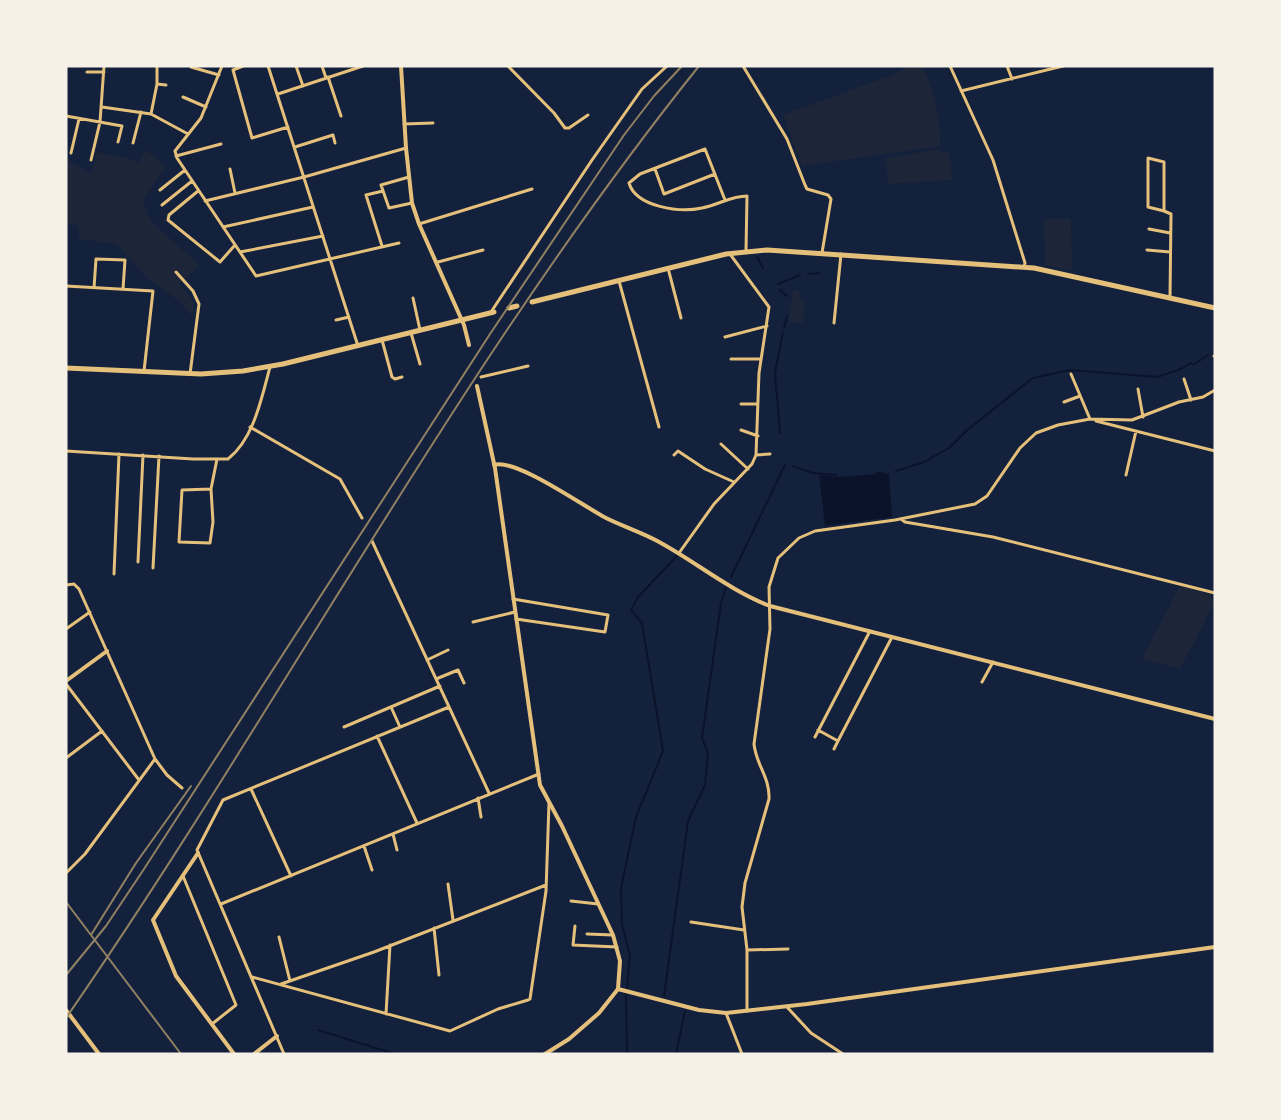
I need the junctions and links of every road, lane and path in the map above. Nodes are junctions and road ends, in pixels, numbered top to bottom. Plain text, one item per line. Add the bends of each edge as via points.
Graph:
1 (104, 66) edge
2 (157, 66) edge
3 (222, 66) edge
4 (244, 66) edge
5 (268, 66) edge
6 (296, 66) edge
7 (322, 66) edge
8 (363, 66) edge
9 (401, 66) edge
10 (508, 66) edge
11 (667, 66) edge
12 (743, 66) edge
13 (950, 66) edge
14 (1007, 66) edge
15 (1063, 66) edge
16 (191, 67) edge
17 (355, 68) edge
18 (87, 72) dead end
19 (104, 72) junction
20 (219, 75) junction
21 (327, 78) junction
22 (1012, 79) junction
23 (157, 84) junction
24 (166, 85) dead end
25 (303, 86) junction
26 (961, 91) junction
27 (278, 94) junction
28 (183, 97) dead end
29 (102, 107) junction
30 (206, 107) junction
31 (141, 112) junction
32 (151, 114) junction
33 (588, 115) dead end
34 (66, 116) edge
35 (341, 116) dead end
36 (79, 119) junction
37 (100, 122) junction
38 (433, 123) dead end
39 (404, 124) junction
40 (288, 127) junction
41 (188, 134) junction
42 (118, 142) dead end
43 (133, 143) dead end
44 (335, 143) dead end
45 (221, 144) dead end
46 (295, 147) junction
47 (406, 148) junction
48 (71, 154) dead end
49 (176, 156) junction
50 (91, 160) dead end
51 (230, 169) dead end
52 (655, 169) junction
53 (185, 170) junction
54 (715, 174) junction
55 (304, 177) junction
56 (409, 177) junction
57 (192, 181) junction
58 (160, 190) dead end
59 (198, 190) junction
60 (532, 190) dead end
61 (383, 191) junction
62 (235, 193) junction
63 (725, 200) junction
64 (205, 201) junction
65 (412, 203) junction
66 (162, 205) dead end
67 (314, 207) junction
68 (1164, 211) junction
69 (419, 224) junction
70 (223, 227) junction
71 (1149, 229) dead end
72 (1170, 233) junction
73 (323, 236) junction
74 (399, 242) dead end
75 (235, 245) junction
76 (382, 246) junction
77 (483, 250) dead end
78 (1147, 250) dead end
79 (746, 251) junction
80 (240, 252) junction
81 (822, 252) junction
82 (1170, 252) junction
83 (730, 253) junction
84 (841, 254) junction
85 (331, 258) junction
86 (438, 262) junction
87 (1024, 267) junction
88 (668, 268) junction
89 (176, 272) dead end
90 (619, 280) junction
91 (66, 286) edge
92 (94, 288) junction
93 (123, 289) junction
94 (413, 298) dead end
95 (1170, 298) junction
96 (532, 302) dead end
97 (517, 306) dead end
98 (509, 308) dead end
99 (1215, 308) edge
100 (492, 312) joint
101 (349, 317) junction
102 (681, 318) dead end
103 (336, 320) dead end
104 (462, 320) junction
105 (834, 323) dead end
106 (767, 326) junction
107 (420, 330) junction
108 (410, 332) junction
109 (725, 337) dead end
110 (382, 339) junction
111 (469, 345) dead end
112 (358, 346) junction
113 (732, 359) dead end
114 (761, 359) junction
115 (420, 364) dead end
116 (528, 366) dead end
117 (270, 367) junction
118 (66, 368) edge
119 (144, 372) junction
120 (190, 374) junction
121 (1071, 374) dead end
122 (402, 377) dead end
123 (481, 377) dead end
124 (1184, 379) dead end
125 (477, 386) dead end
126 (1138, 389) dead end
127 (1215, 390) edge
128 (1080, 396) junction
129 (1191, 400) junction
130 (1064, 402) dead end
131 (740, 404) dead end
132 (758, 404) junction
133 (1143, 417) junction
134 (1090, 419) junction
135 (250, 427) junction
136 (658, 427) dead end
137 (741, 430) dead end
138 (1136, 431) junction
139 (758, 436) junction
140 (720, 444) dead end
141 (66, 451) edge
142 (1215, 451) edge
143 (119, 454) junction
144 (770, 454) dead end
145 (142, 455) junction
146 (674, 455) dead end
147 (756, 455) junction
148 (158, 456) junction
149 (217, 459) junction
150 (494, 466) junction
151 (748, 469) junction
152 (1126, 475) dead end
153 (734, 482) junction
154 (211, 489) junction
155 (362, 518) dead end
156 (901, 519) junction
157 (372, 541) dead end
158 (679, 554) junction
159 (138, 562) dead end
160 (153, 568) dead end
161 (114, 574) dead end
162 (66, 585) edge
163 (1215, 592) edge
164 (513, 598) junction
165 (770, 606) junction
166 (90, 612) junction
167 (515, 612) junction
168 (516, 620) junction
169 (474, 622) dead end
170 (66, 629) edge
171 (870, 630) junction
172 (892, 636) junction
173 (448, 650) dead end
174 (107, 651) junction
175 (427, 660) junction
176 (993, 662) junction
177 (436, 679) junction
178 (982, 682) dead end
179 (66, 683) edge
180 (464, 683) dead end
181 (440, 686) junction
182 (390, 707) junction
183 (449, 707) junction
184 (1215, 719) edge
185 (344, 727) dead end
186 (400, 727) junction
187 (818, 730) junction
188 (102, 731) junction
189 (377, 736) junction
190 (815, 737) dead end
191 (838, 740) junction
192 (834, 749) dead end
193 (66, 758) edge
194 (155, 759) junction
195 (538, 774) junction
196 (139, 780) junction
197 (182, 788) dead end
198 (251, 789) junction
199 (489, 793) junction
200 (478, 798) junction
201 (549, 802) junction
202 (482, 816) dead end
203 (417, 823) junction
204 (393, 834) junction
205 (364, 846) junction
206 (398, 850) dead end
207 (198, 853) junction
208 (372, 870) dead end
209 (66, 873) edge
210 (183, 876) junction
211 (291, 876) junction
212 (448, 884) dead end
213 (546, 885) junction
214 (571, 901) dead end
215 (221, 904) junction
216 (598, 904) junction
217 (453, 920) junction
218 (691, 922) dead end
219 (575, 926) dead end
220 (434, 928) junction
221 (744, 930) junction
222 (587, 934) dead end
223 (613, 935) junction
224 (279, 937) dead end
225 (390, 945) junction
226 (618, 947) junction
227 (1215, 947) edge
228 (788, 949) dead end
229 (747, 950) junction
230 (439, 975) dead end
231 (252, 976) junction
232 (290, 981) junction
233 (280, 984) junction
234 (618, 989) junction
235 (787, 1007) junction
236 (66, 1010) edge
237 (747, 1011) junction
238 (726, 1013) junction
239 (386, 1014) junction
240 (212, 1024) junction
241 (277, 1036) junction
242 (99, 1054) edge
243 (234, 1054) edge
244 (254, 1054) edge
245 (284, 1054) edge
246 (545, 1054) edge
247 (742, 1054) edge
248 (843, 1054) edge

1 - 19 street
2 - 23 street
3 - 20 street
4 - 40 street via 233,70 252,138
5 - 27 street
6 - 25 street
7 - 21 street
8 - 17 street
9 - 39 street
10 - 33 street via 565,128
11 - 100 street via 642,89
12 - 81 street via 787,139 807,189 828,195 831,199
13 - 26 street
14 - 22 street
15 - 22 street
16 - 20 street
17 - 21 street
18 - 19 street
19 - 29 street
20 - 30 street
21 - 25 street
21 - 35 street
22 - 26 street
23 - 24 street
23 - 32 street
25 - 27 street
26 - 87 street via 993,160
27 - 40 street
28 - 30 street
29 - 31 street
29 - 37 street
30 - 41 street
31 - 32 street
31 - 43 street
32 - 41 street
34 - 36 street
36 - 37 street
36 - 48 street
37 - 42 street via 122,126
37 - 50 street
38 - 39 street
39 - 47 street
40 - 46 street
41 - 49 street via 175,150
44 - 46 street via 333,136
45 - 49 street
46 - 55 street
47 - 55 street
47 - 56 street
49 - 53 street
51 - 62 street
52 - 54 street via 705,149
52 - 54 street via 664,194
52 - 63 street via 640,174 629,183 631,190 647,203 701,209
53 - 57 street
53 - 58 street
54 - 63 street
55 - 62 street
55 - 67 street
56 - 61 street via 381,185
56 - 65 street
57 - 59 street
57 - 66 street
59 - 64 street
59 - 75 street via 169,215 168,220 220,262
60 - 69 street
61 - 65 street via 389,208
61 - 76 street via 366,195
62 - 64 street
63 - 79 street via 747,196
64 - 70 street
65 - 69 street
67 - 70 street
67 - 73 street
68 - 68 street via 1164,162 1148,158 1148,207
68 - 72 street via 1170,214
69 - 86 street
70 - 75 street
71 - 72 street
72 - 82 street
73 - 80 street
73 - 85 street
74 - 76 street
75 - 80 street
76 - 85 street
77 - 86 street
78 - 82 street
79 - 81 highway
79 - 83 highway
80 - 85 street via 256,276
81 - 84 highway
82 - 95 street
83 - 88 highway
83 - 106 street via 767,303
84 - 87 highway
84 - 105 street
85 - 101 street
86 - 104 street
87 - 95 highway
88 - 90 highway
88 - 102 street
89 - 120 street via 195,294 199,304
90 - 96 highway
90 - 136 street
91 - 92 street
92 - 93 street
92 - 93 street via 96,259 125,260
93 - 119 street via 153,291
94 - 107 street
95 - 99 highway
97 - 98 highway
100 - 104 highway
101 - 103 street
101 - 112 street
104 - 107 highway
104 - 111 street
106 - 109 street
106 - 114 street
107 - 108 highway
108 - 110 highway
108 - 115 street
110 - 112 highway
110 - 122 street via 392,377
112 - 117 highway
113 - 114 street
114 - 132 street
116 - 123 street
117 - 120 highway
117 - 135 street
118 - 119 highway
119 - 120 highway
121 - 128 street
124 - 129 street
125 - 150 street
126 - 133 street
127 - 129 street
128 - 130 street
128 - 134 street
129 - 133 street
131 - 132 street
132 - 139 street
133 - 134 street via 1132,420
134 - 138 street
134 - 156 street via 1058,425 1031,438 1012,458 986,496 975,504
135 - 149 street via 232,456
135 - 155 street via 340,479
137 - 139 street
138 - 142 street
138 - 152 street
139 - 147 street
140 - 151 street
141 - 143 street
143 - 145 street
143 - 161 street
144 - 147 street
145 - 148 street
145 - 159 street
146 - 153 street via 678,451 705,469
147 - 151 street
148 - 149 street
148 - 160 street
149 - 154 street
150 - 158 street via 506,464 519,469
150 - 164 street
151 - 153 street
153 - 158 street via 714,504
154 - 154 street via 213,522 210,543 179,542 182,490
156 - 163 street via 993,537
156 - 165 street via 815,531 799,538 778,558 769,587
157 - 175 street
158 - 165 street
162 - 166 street via 77,585
164 - 167 street
164 - 168 street via 608,615 605,632
165 - 171 street
165 - 221 street via 770,629 754,744 757,760 770,786 769,799 745,884
166 - 170 street
166 - 174 street
167 - 168 street
167 - 169 street
168 - 195 street
171 - 172 street
171 - 187 street
172 - 176 street
172 - 191 street
173 - 175 street
174 - 179 street
174 - 194 street
175 - 177 street
176 - 178 street
176 - 184 street
177 - 180 street via 458,670
177 - 181 street
179 - 188 street
181 - 182 street
181 - 183 street
182 - 185 street
182 - 186 street
183 - 186 street
183 - 199 street
186 - 189 street
187 - 190 street
187 - 191 street
188 - 193 street
188 - 196 street
189 - 198 street
189 - 203 street
191 - 192 street
194 - 196 street
194 - 197 street
195 - 199 street
195 - 201 street
196 - 209 street via 85,854
198 - 207 street via 223,800
198 - 211 street
199 - 200 street
200 - 202 street
200 - 203 street
201 - 213 street
201 - 216 street
203 - 204 street
204 - 205 street
204 - 206 street
205 - 208 street
205 - 211 street
207 - 210 street
207 - 215 street
210 - 240 street via 236,1005
210 - 240 street via 154,920 176,976
211 - 215 street
212 - 217 street
213 - 217 street
213 - 239 street via 530,999 498,1009 450,1031
214 - 216 street
215 - 231 street
216 - 223 street
217 - 220 street
218 - 221 street
219 - 226 street via 573,945
220 - 225 street
220 - 230 street
221 - 229 street
222 - 223 street
223 - 226 street
224 - 232 street
225 - 232 street
225 - 239 street
226 - 234 street
227 - 235 street
228 - 229 street
229 - 237 street
231 - 233 street
231 - 241 street
232 - 233 street
233 - 239 street
234 - 238 street via 699,1010
234 - 246 street via 594,1018
235 - 237 street
235 - 248 street via 811,1033
236 - 242 street
237 - 238 street
238 - 247 street
240 - 243 street
241 - 244 street
241 - 245 street

